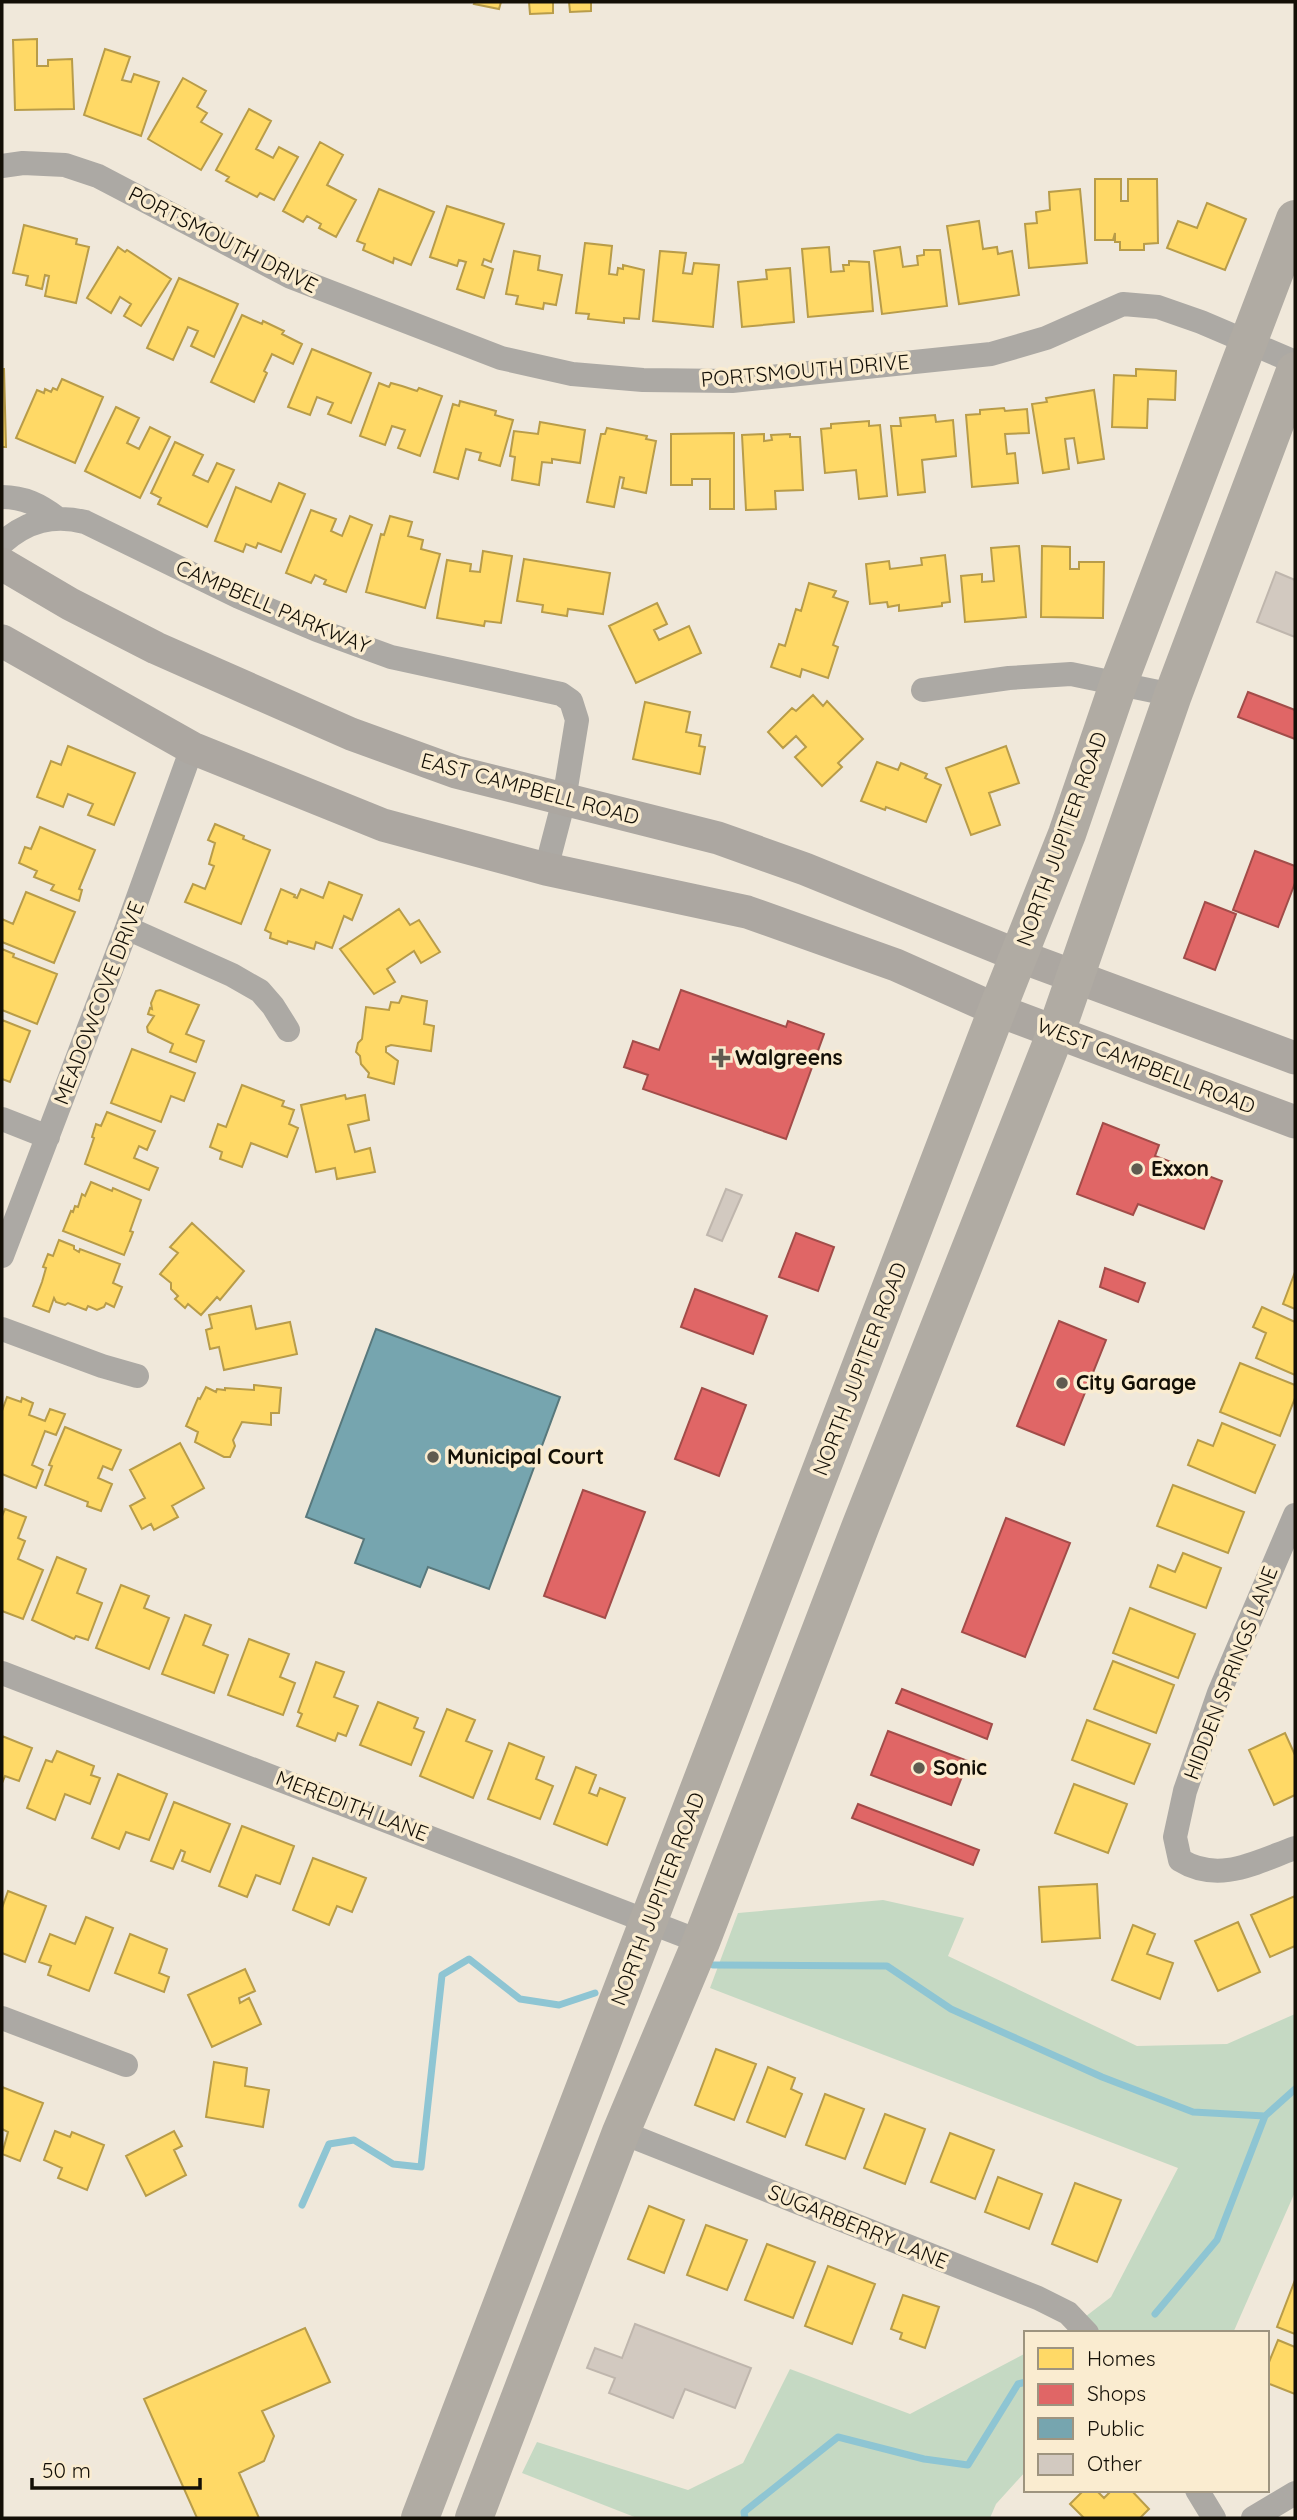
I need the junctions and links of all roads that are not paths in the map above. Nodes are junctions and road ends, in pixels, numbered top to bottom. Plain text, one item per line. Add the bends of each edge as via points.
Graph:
1 (2, 166) edge
2 (1295, 219) edge
3 (1248, 342) junction
4 (1295, 362) edge
5 (1295, 371) edge
6 (2, 497) edge
7 (57, 518) junction
8 (2, 543) edge
9 (2, 564) edge
10 (3, 640) edge
11 (1119, 682) junction
12 (923, 690) dead end
13 (1173, 695) junction
14 (192, 748) junction
15 (564, 800) junction
16 (546, 869) junction
17 (127, 928) junction
18 (1019, 956) junction
19 (1075, 975) junction
20 (997, 1010) junction
21 (288, 1030) dead end
22 (1056, 1032) junction
23 (1295, 1058) edge
24 (2, 1119) edge
25 (1295, 1122) edge
26 (48, 1137) junction
27 (2, 1256) edge
28 (2, 1329) edge
29 (137, 1376) dead end
30 (1295, 1515) edge
31 (761, 1630) junction
32 (812, 1653) junction
33 (2, 1673) edge
34 (1295, 1848) edge
35 (650, 1921) junction
36 (701, 1942) junction
37 (2, 2018) edge
38 (126, 2065) dead end
39 (621, 2132) junction
40 (1085, 2331) edge
41 (481, 2357) junction
42 (530, 2375) junction
43 (1198, 2492) edge
44 (1295, 2493) edge
45 (420, 2518) edge
46 (474, 2518) edge
47 (1214, 2518) edge
48 (1253, 2518) edge

1 - 3 street, PORTSMOUTH DRIVE via 65,165 98,176 291,277 501,358 572,374 732,381 991,354 1046,338 1123,304 1158,307
2 - 3 main road, NORTH JUPITER ROAD
3 - 4 street, PORTSMOUTH DRIVE
3 - 11 main road, NORTH JUPITER ROAD
5 - 13 main road
6 - 7 street, CAMPBELL PARKWAY via 18,497
7 - 8 street, CAMPBELL PARKWAY via 26,526
7 - 15 street, CAMPBELL PARKWAY via 85,522 239,597 391,657 561,694 571,701 577,720
9 - 15 main road, EAST CAMPBELL ROAD via 156,648 351,734 456,772
10 - 14 main road
11 - 12 street via 1072,674
11 - 13 street
11 - 18 main road, NORTH JUPITER ROAD
13 - 19 main road
14 - 16 main road via 383,825
14 - 17 street, MEADOWCOVE DRIVE
15 - 16 street, CAMPBELL PARKWAY
15 - 18 main road, EAST CAMPBELL ROAD via 730,843
16 - 20 main road via 747,912 896,965
17 - 21 street via 260,991
17 - 26 street, MEADOWCOVE DRIVE
18 - 19 main road, EAST CAMPBELL ROAD
18 - 20 main road, NORTH JUPITER ROAD
19 - 22 main road
19 - 23 main road
20 - 22 main road, WEST CAMPBELL ROAD
20 - 31 main road, NORTH JUPITER ROAD
22 - 25 main road, WEST CAMPBELL ROAD
22 - 32 main road
24 - 26 street
26 - 27 street, MEADOWCOVE DRIVE
28 - 29 street
30 - 34 street, HIDDEN SPRINGS LANE via 1219,1693 1185,1791 1175,1837 1180,1860 1193,1868 1229,1872
31 - 32 main road
31 - 35 main road, NORTH JUPITER ROAD
32 - 36 main road
33 - 35 street, MEREDITH LANE
35 - 36 street, MEREDITH LANE
35 - 41 main road, NORTH JUPITER ROAD
36 - 39 main road
37 - 38 street
39 - 40 street, SUGARBERRY LANE via 1038,2298 1068,2313
39 - 42 main road
41 - 42 main road
41 - 45 main road, NORTH JUPITER ROAD
42 - 46 main road
43 - 47 street
44 - 48 street

